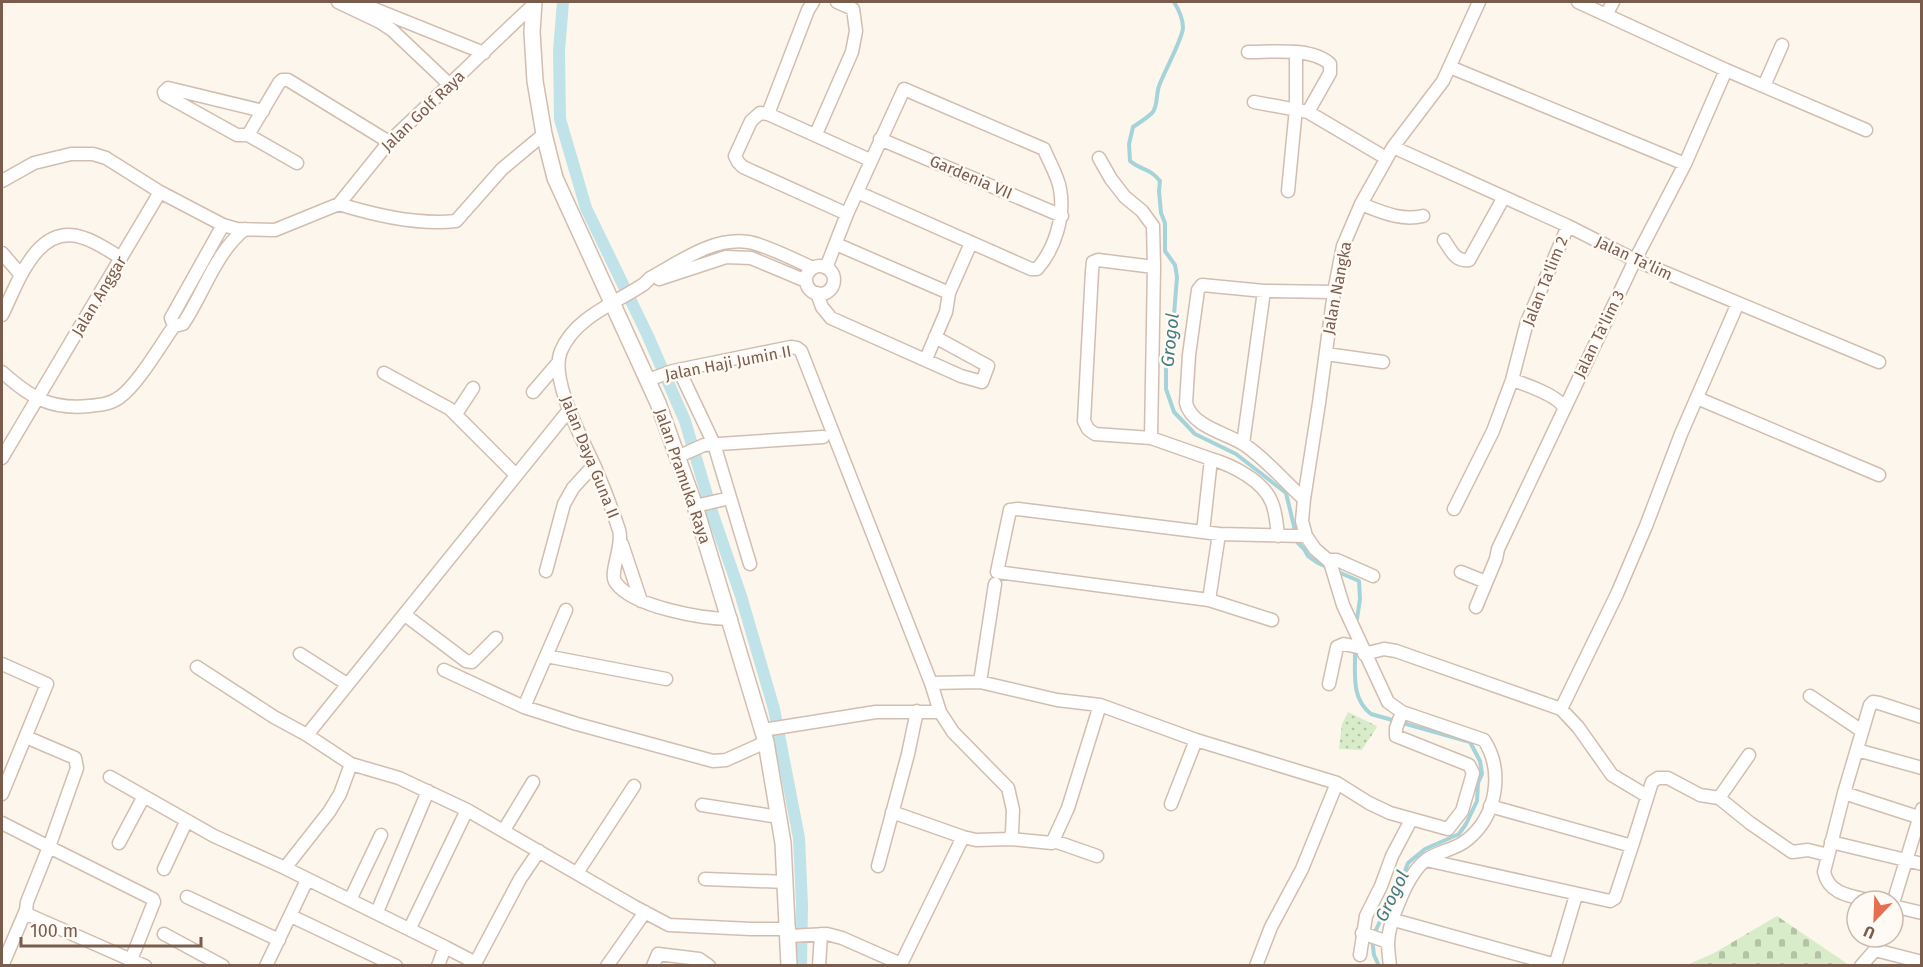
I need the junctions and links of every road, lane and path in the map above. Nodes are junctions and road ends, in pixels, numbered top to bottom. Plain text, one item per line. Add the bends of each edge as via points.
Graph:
1 (338, 2) edge
2 (357, 2) edge
3 (813, 2) edge
4 (837, 2) edge
5 (1479, 2) edge
6 (1578, 2) edge
7 (1613, 2) edge
8 (533, 3) edge
9 (1606, 15) junction
10 (1782, 45) dead end
11 (1296, 51) junction
12 (483, 52) junction
13 (1248, 52) dead end
14 (1450, 67) junction
15 (1726, 70) junction
16 (450, 86) junction
17 (1764, 86) junction
18 (1254, 102) dead end
19 (1302, 110) junction
20 (262, 111) junction
21 (768, 114) junction
22 (1866, 130) dead end
23 (544, 134) junction
24 (816, 134) junction
25 (248, 135) junction
26 (880, 139) junction
27 (389, 142) junction
28 (1393, 147) junction
29 (1099, 158) dead end
30 (1386, 158) junction
31 (870, 160) junction
32 (297, 163) dead end
33 (1685, 164) junction
34 (2, 181) edge
35 (1288, 191) dead end
36 (160, 192) junction
37 (857, 192) junction
38 (1504, 197) junction
39 (339, 204) junction
40 (1361, 204) junction
41 (847, 214) junction
42 (1062, 216) junction
43 (1423, 216) dead end
44 (223, 225) junction
45 (1568, 226) junction
46 (245, 229) junction
47 (1444, 240) dead end
48 (725, 241) junction
49 (971, 243) junction
50 (836, 244) junction
51 (2, 253) edge
52 (726, 257) junction
53 (121, 258) junction
54 (1635, 260) junction
55 (1154, 267) junction
56 (813, 268) junction
57 (826, 268) junction
58 (21, 275) junction
59 (806, 281) junction
60 (640, 288) junction
61 (1264, 291) junction
62 (1334, 292) junction
63 (817, 293) junction
64 (949, 293) junction
65 (618, 300) junction
66 (1738, 303) junction
67 (2, 315) edge
68 (174, 326) junction
69 (935, 337) junction
70 (1326, 354) junction
71 (926, 359) junction
72 (1383, 362) dead end
73 (1879, 362) dead end
74 (558, 363) junction
75 (676, 370) junction
76 (2, 372) edge
77 (384, 373) dead end
78 (653, 378) junction
79 (1512, 380) junction
80 (473, 388) dead end
81 (533, 392) dead end
82 (1697, 398) junction
83 (38, 400) junction
84 (1564, 408) junction
85 (569, 411) junction
86 (456, 414) junction
87 (824, 438) dead end
88 (1151, 438) junction
89 (1243, 444) junction
90 (709, 445) junction
91 (681, 455) junction
92 (2, 458) edge
93 (1210, 459) junction
94 (594, 465) junction
95 (516, 475) junction
96 (1879, 475) dead end
97 (725, 499) junction
98 (1304, 499) junction
99 (701, 505) junction
100 (1454, 509) dead end
101 (1203, 532) junction
102 (1219, 534) junction
103 (1293, 537) junction
104 (621, 542) junction
105 (1329, 561) junction
106 (750, 564) dead end
107 (546, 571) dead end
108 (1461, 572) dead end
109 (1373, 576) dead end
110 (1486, 582) junction
111 (995, 584) dead end
112 (1209, 600) junction
113 (641, 601) junction
114 (1476, 606) dead end
115 (566, 610) dead end
116 (405, 615) junction
117 (731, 619) junction
118 (1272, 620) dead end
119 (496, 638) dead end
120 (1363, 651) junction
121 (300, 654) dead end
122 (546, 656) junction
123 (2, 664) edge
124 (197, 667) dead end
125 (444, 670) dead end
126 (666, 679) dead end
127 (980, 682) junction
128 (931, 683) junction
129 (347, 684) junction
130 (1329, 684) dead end
131 (1810, 696) dead end
132 (1100, 705) junction
133 (524, 707) junction
134 (1561, 709) junction
135 (918, 711) junction
136 (940, 712) junction
137 (1922, 717) edge
138 (1399, 719) junction
139 (1862, 731) junction
140 (767, 733) junction
141 (307, 735) junction
142 (26, 737) junction
143 (1196, 740) junction
144 (1857, 750) junction
145 (1749, 755) dead end
146 (351, 764) junction
147 (1922, 768) edge
148 (110, 777) dead end
149 (533, 782) dead end
150 (1337, 783) junction
151 (634, 786) dead end
152 (428, 791) junction
153 (1844, 793) junction
154 (2, 794) edge
155 (1647, 795) junction
156 (144, 796) junction
157 (1719, 798) junction
158 (1171, 804) dead end
159 (702, 805) dead end
160 (1491, 806) junction
161 (467, 810) junction
162 (892, 812) junction
163 (1920, 813) edge
164 (779, 817) junction
165 (1411, 820) junction
166 (186, 822) junction
167 (2, 823) edge
168 (504, 830) junction
169 (381, 835) dead end
170 (963, 837) junction
171 (1010, 839) junction
172 (1054, 841) junction
173 (119, 843) dead end
174 (1632, 846) junction
175 (49, 847) junction
176 (1830, 849) junction
177 (539, 850) junction
178 (1096, 856) dead end
179 (1426, 860) junction
180 (1908, 860) junction
181 (1922, 864) edge
182 (878, 866) dead end
183 (285, 868) junction
184 (164, 869) dead end
185 (577, 873) junction
186 (705, 879) dead end
187 (307, 880) junction
188 (786, 882) junction
189 (1898, 889) edge
190 (1845, 894) edge
191 (1576, 895) junction
192 (187, 897) dead end
193 (351, 900) junction
194 (1905, 908) edge
195 (26, 910) junction
196 (377, 912) junction
197 (645, 912) junction
198 (1922, 913) edge
199 (291, 916) junction
200 (1394, 920) junction
201 (410, 928) junction
202 (1362, 933) junction
203 (164, 934) dead end
204 (790, 934) junction
205 (818, 934) junction
206 (279, 940) junction
207 (1388, 942) junction
208 (445, 947) junction
209 (1875, 950) joint
210 (1359, 955) dead end
211 (131, 960) junction
212 (1922, 962) edge
213 (900, 965) edge
214 (1555, 965) edge
215 (2, 966) edge
216 (145, 966) edge
217 (223, 966) edge
218 (266, 966) edge
219 (396, 966) edge
220 (438, 966) edge
221 (607, 966) edge
222 (653, 966) edge
223 (709, 966) edge
224 (789, 966) edge
225 (819, 966) edge
226 (1256, 966) edge
227 (1390, 966) edge
228 (1861, 966) edge

1 - 16 street via 392,30
2 - 12 street
3 - 21 street
4 - 24 street via 853,9 856,31 852,52
5 - 14 street, Jalan Nangka
6 - 9 street
7 - 9 street
8 - 12 street, Jalan Golf Raya
8 - 23 street, Jalan Pramuka Raya via 535,81
9 - 15 street
10 - 17 street
11 - 13 street
11 - 19 street
11 - 19 street via 1324,58 1330,64 1330,73
12 - 16 street, Jalan Golf Raya
14 - 28 street, Jalan Nangka
14 - 33 street
15 - 17 street
15 - 33 street, Jalan Ta'lim 3
16 - 27 street, Jalan Golf Raya
17 - 22 street
18 - 19 street
19 - 30 street
19 - 35 street
20 - 25 street
20 - 25 street via 165,90 165,95 237,135
20 - 27 street via 279,83 288,80
21 - 24 street
21 - 41 street via 760,113 750,120 735,156 738,162
23 - 39 street via 502,169 456,221 368,213
23 - 65 street, Jalan Pramuka Raya via 555,178 590,255
24 - 31 street
25 - 32 street
26 - 31 street
26 - 42 street, Gardenia VII
26 - 42 street via 904,89 1044,149 1060,187
27 - 39 street, Jalan Golf Raya
28 - 30 street, Jalan Nangka
28 - 38 street, Jalan Ta'lim
29 - 55 street via 1125,197 1153,226
30 - 40 street, Jalan Nangka
31 - 37 street
33 - 54 street, Jalan Ta'lim 3
34 - 36 street, Jalan Golf Raya via 34,164 72,154 93,154
36 - 44 street, Jalan Golf Raya
36 - 53 street, Jalan Anggar
37 - 41 street
37 - 49 street
38 - 45 street, Jalan Ta'lim
38 - 47 street via 1469,260 1455,258
39 - 46 street, Jalan Golf Raya via 275,230
40 - 43 street via 1399,218
40 - 62 street, Jalan Nangka via 1343,246
41 - 50 street
42 - 49 street via 1046,259 1036,269
44 - 46 street, Jalan Golf Raya
44 - 68 street via 171,318
45 - 54 street, Jalan Ta'lim
45 - 79 street, Jalan Ta'lim 2 via 1533,305
46 - 68 street via 224,251 183,324
48 - 52 street
48 - 56 street via 750,242
48 - 60 street via 650,278
49 - 64 street
50 - 57 street
50 - 64 street
51 - 58 street
52 - 59 street via 751,258
52 - 60 street
53 - 58 street via 84,238 68,235 47,240 31,256
53 - 83 street, Jalan Anggar
54 - 66 street, Jalan Ta'lim
54 - 84 street, Jalan Ta'lim 3
55 - 88 street
55 - 88 street via 1094,262 1084,422 1095,434
56 - 57 street
56 - 59 street
57 - 63 street via 833,275 833,285 827,292
58 - 67 street
59 - 63 street via 809,289
60 - 65 street
61 - 62 street
61 - 89 street
61 - 89 street via 1202,285 1198,290 1188,411
62 - 70 street, Jalan Nangka
63 - 71 street via 831,318
64 - 69 street
65 - 74 street via 579,326 560,352
65 - 78 street, Jalan Pramuka Raya
66 - 73 street, Jalan Ta'lim
66 - 82 street
68 - 83 street via 120,397 103,405 69,408
69 - 71 street
69 - 71 street via 988,366 982,382
70 - 72 street
70 - 98 street, Jalan Nangka
74 - 81 street
74 - 85 street, Jalan Daya Guna II
75 - 78 street, Jalan Haji Jumin II
75 - 90 street
75 - 128 street, Jalan Haji Jumin II via 797,348 804,357
76 - 83 street
77 - 86 street
78 - 91 street, Jalan Pramuka Raya via 658,404
79 - 84 street via 1544,393
79 - 100 street, Jalan Ta'lim 2 via 1493,430
80 - 86 street
82 - 96 street
82 - 134 street via 1634,555
83 - 92 street
84 - 110 street, Jalan Ta'lim 3
85 - 94 street, Jalan Daya Guna II
85 - 95 street
86 - 95 street
87 - 90 street
88 - 93 street
89 - 98 street
90 - 91 street
90 - 97 street
91 - 99 street, Jalan Pramuka Raya
93 - 101 street
93 - 103 street via 1224,463 1265,490
94 - 104 street, Jalan Daya Guna II
94 - 107 street via 564,504
95 - 116 street
97 - 99 street
97 - 106 street
98 - 103 street, Jalan Nangka via 1302,521
99 - 117 street, Jalan Pramuka Raya
101 - 102 street
101 - 112 street via 1010,510 997,572
102 - 103 street
102 - 112 street
103 - 105 street
104 - 113 street
104 - 113 street, Jalan Daya Guna II via 613,578
105 - 109 street via 1336,560
105 - 120 street
108 - 110 street
110 - 114 street, Jalan Ta'lim 3
111 - 127 street
112 - 118 street
113 - 117 street, Jalan Daya Guna II via 715,619
115 - 122 street
116 - 119 street via 471,662
116 - 129 street
117 - 140 street, Jalan Pramuka Raya
120 - 130 street via 1344,644 1337,647
120 - 134 street via 1396,651
120 - 138 street
121 - 129 street
122 - 126 street
122 - 133 street
123 - 142 street via 47,684
124 - 141 street
125 - 133 street
127 - 128 street
127 - 132 street via 1057,700
128 - 136 street
129 - 141 street
131 - 139 street
132 - 143 street
132 - 172 street
133 - 140 street via 713,761 726,760
134 - 155 street via 1612,775
135 - 136 street
135 - 140 street via 876,712 788,725
135 - 162 street
136 - 171 street via 953,732 1008,788 1013,810
137 - 139 street via 1873,702
138 - 160 street via 1484,740 1491,751 1496,776
138 - 165 street via 1396,736 1469,765 1473,773 1462,811 1448,829
139 - 144 street
140 - 164 street, Jalan Pramuka Raya
141 - 146 street
142 - 154 street
142 - 175 street via 75,758 76,768
143 - 150 street
143 - 158 street
144 - 147 street
144 - 153 street
145 - 157 street
146 - 152 street
146 - 183 street via 329,812
148 - 156 street
149 - 168 street
150 - 165 street via 1369,803
150 - 226 street
151 - 185 street
152 - 161 street
152 - 196 street
153 - 163 street
153 - 176 street
155 - 157 street via 1652,782 1668,778 1700,795
155 - 174 street
156 - 166 street
156 - 173 street
157 - 176 street via 1788,850
159 - 164 street
160 - 174 street
160 - 179 street via 1469,839
161 - 168 street
161 - 201 street
162 - 170 street
162 - 182 street
163 - 180 street
164 - 188 street, Jalan Pramuka Raya
165 - 202 street via 1392,856
166 - 183 street
166 - 184 street
167 - 175 street
168 - 177 street
169 - 193 street
170 - 171 street
170 - 213 street
171 - 172 street via 1049,844
172 - 178 street
174 - 191 street via 1614,900
175 - 195 street
175 - 211 street via 153,899
176 - 180 street
176 - 190 street via 1824,872 1829,885
177 - 185 street
177 - 208 street via 477,960 471,961
179 - 191 street
179 - 200 street via 1398,902
180 - 181 street
180 - 189 street
183 - 187 street
185 - 197 street
186 - 188 street
187 - 193 street
187 - 199 street
188 - 204 street, Jalan Pramuka Raya
191 - 214 street
192 - 206 street
193 - 196 street
194 - 198 street
195 - 211 street via 29,915
195 - 215 street
196 - 201 street
197 - 204 street via 669,925
197 - 221 street
199 - 206 street
199 - 219 street
200 - 207 street
200 - 214 street
201 - 208 street
202 - 207 street
202 - 210 street
203 - 217 street
204 - 205 street
204 - 224 street, Jalan Pramuka Raya
205 - 213 street via 842,938
205 - 225 street
206 - 218 street
207 - 227 street
208 - 220 street
209 - 212 street
209 - 228 street
211 - 216 street
222 - 223 street via 658,954 699,959

